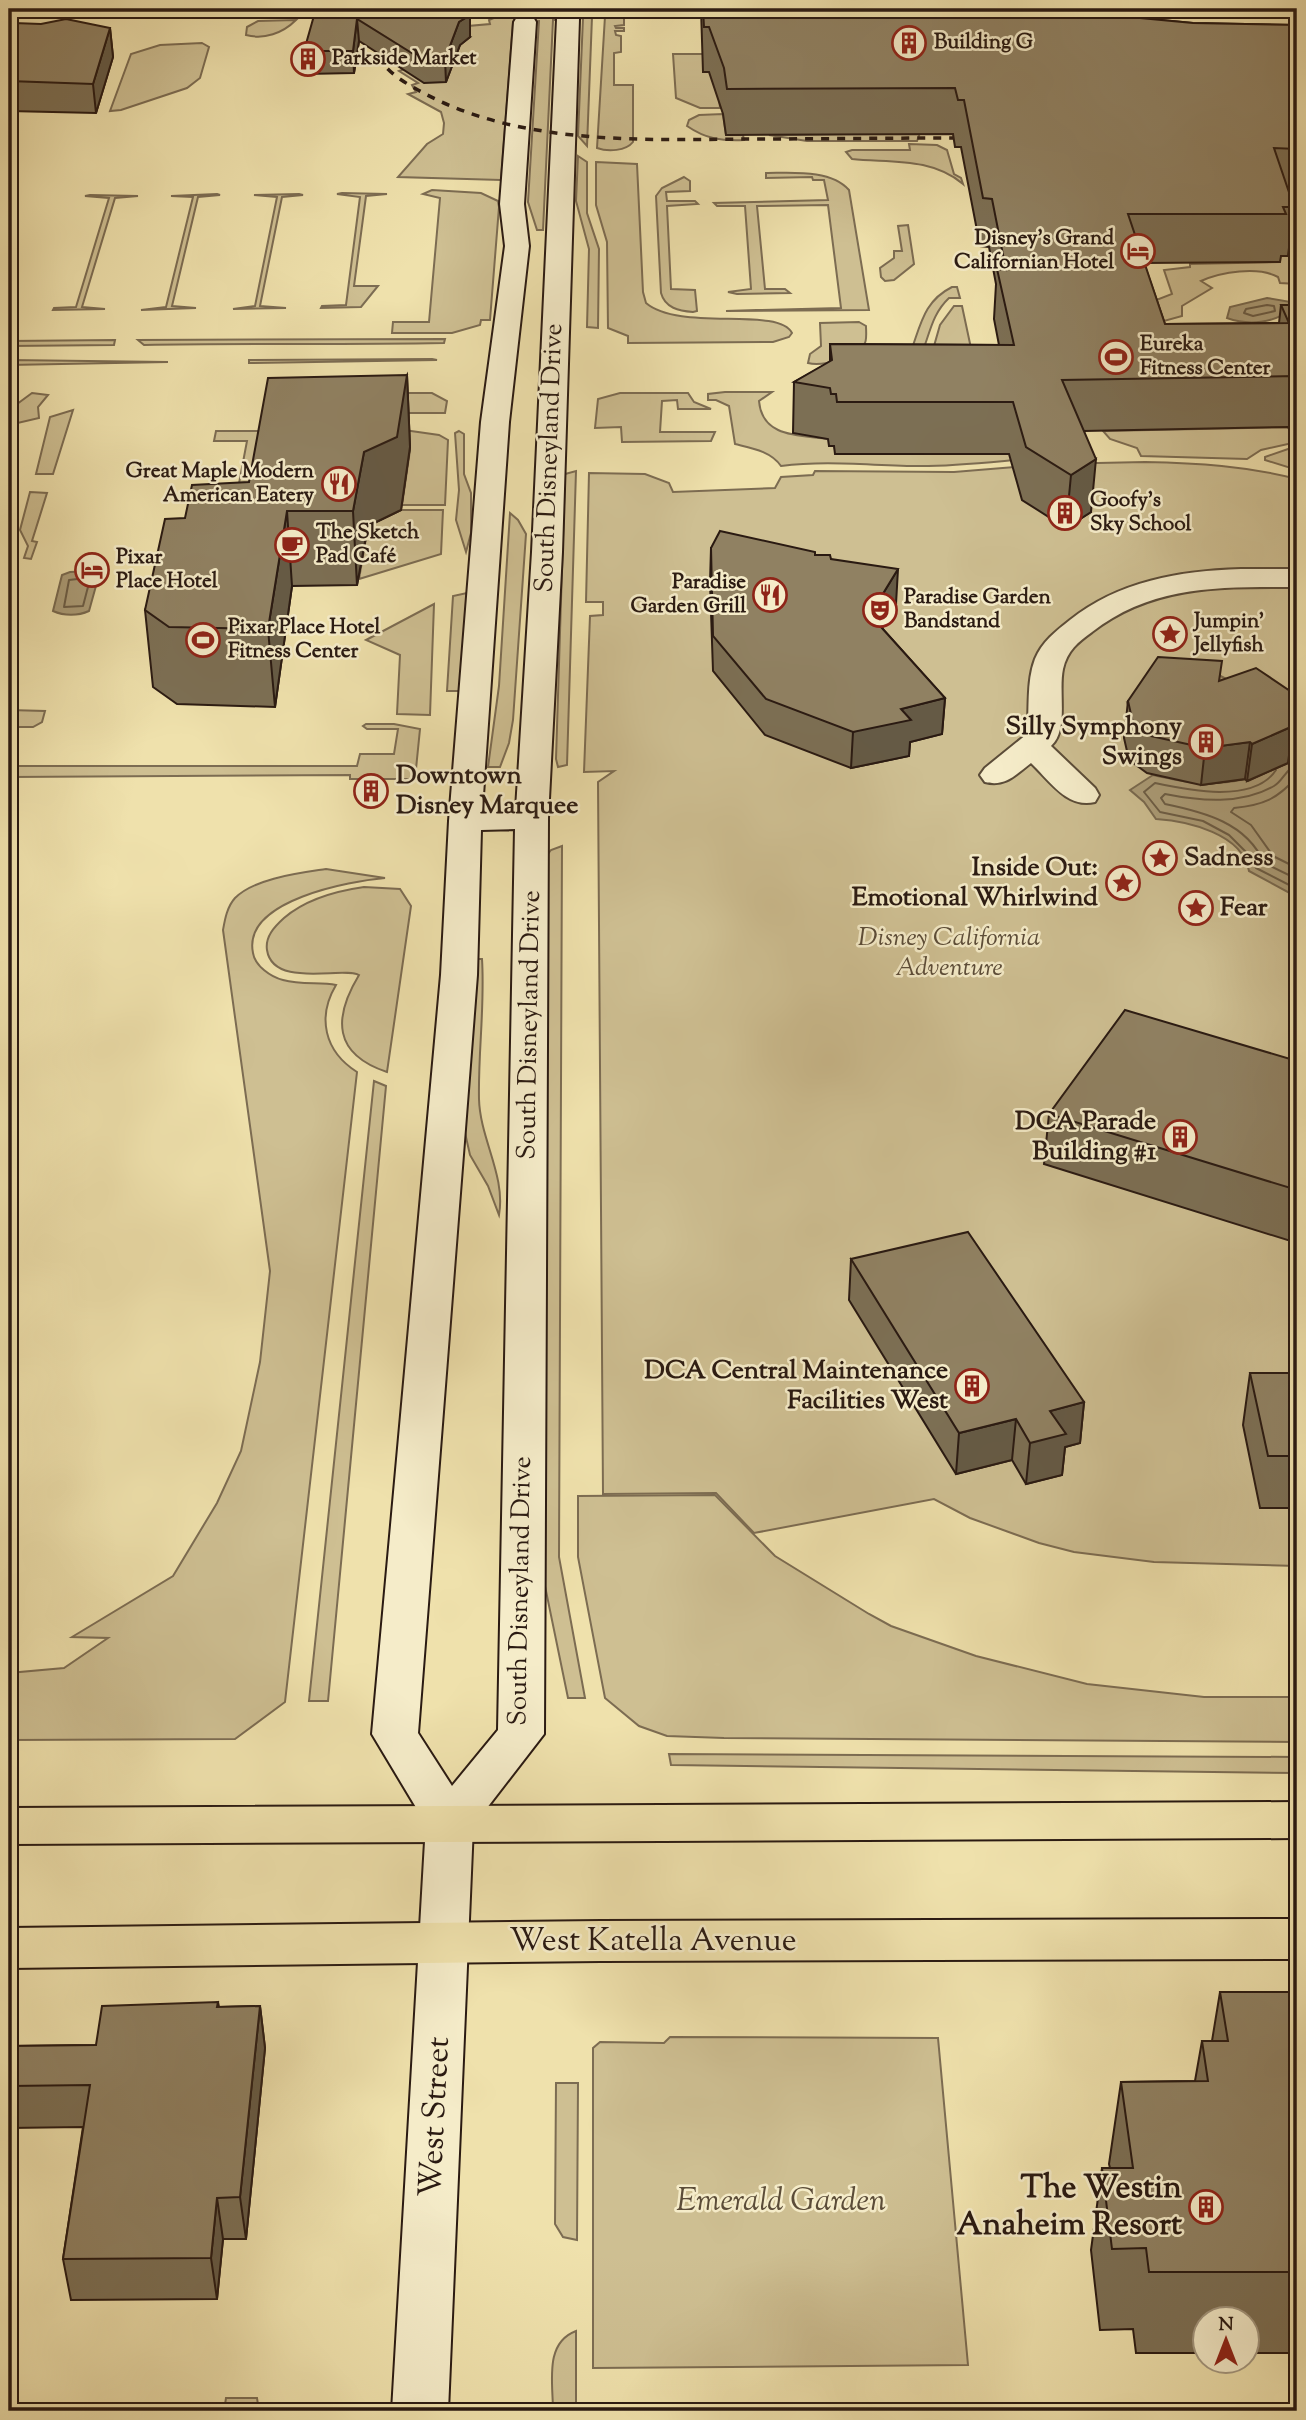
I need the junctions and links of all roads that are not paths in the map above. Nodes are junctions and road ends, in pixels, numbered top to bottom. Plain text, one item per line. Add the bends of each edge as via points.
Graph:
1 (568, 19) tunnel mouth
2 (525, 22) tunnel mouth
3 (1297, 578) edge
4 (1033, 747) junction
5 (996, 775) dead end
6 (1083, 795) dead end
7 (532, 818) junction
8 (466, 821) junction
9 (1297, 1820) edge
10 (450, 1822) junction
11 (9, 1826) edge
12 (1297, 1939) edge
13 (444, 1943) junction
14 (9, 1948) edge
15 (420, 2411) edge

1 - 7 main road, South Disneyland Drive
2 - 8 main road, South Disneyland Drive via 512,204 517,246 497,394
3 - 4 main road via 1165,584 1100,610 1054,651 1045,686 1043,737
4 - 5 main road
4 - 6 main road
7 - 8 main road
7 - 10 main road, South Disneyland Drive via 521,1734
8 - 10 main road, South Disneyland Drive via 459,975 396,1734
9 - 10 main road
10 - 11 main road
10 - 13 main road, West Street
12 - 13 main road, West Katella Avenue
13 - 14 main road, West Katella Avenue
13 - 15 main road, West Street

